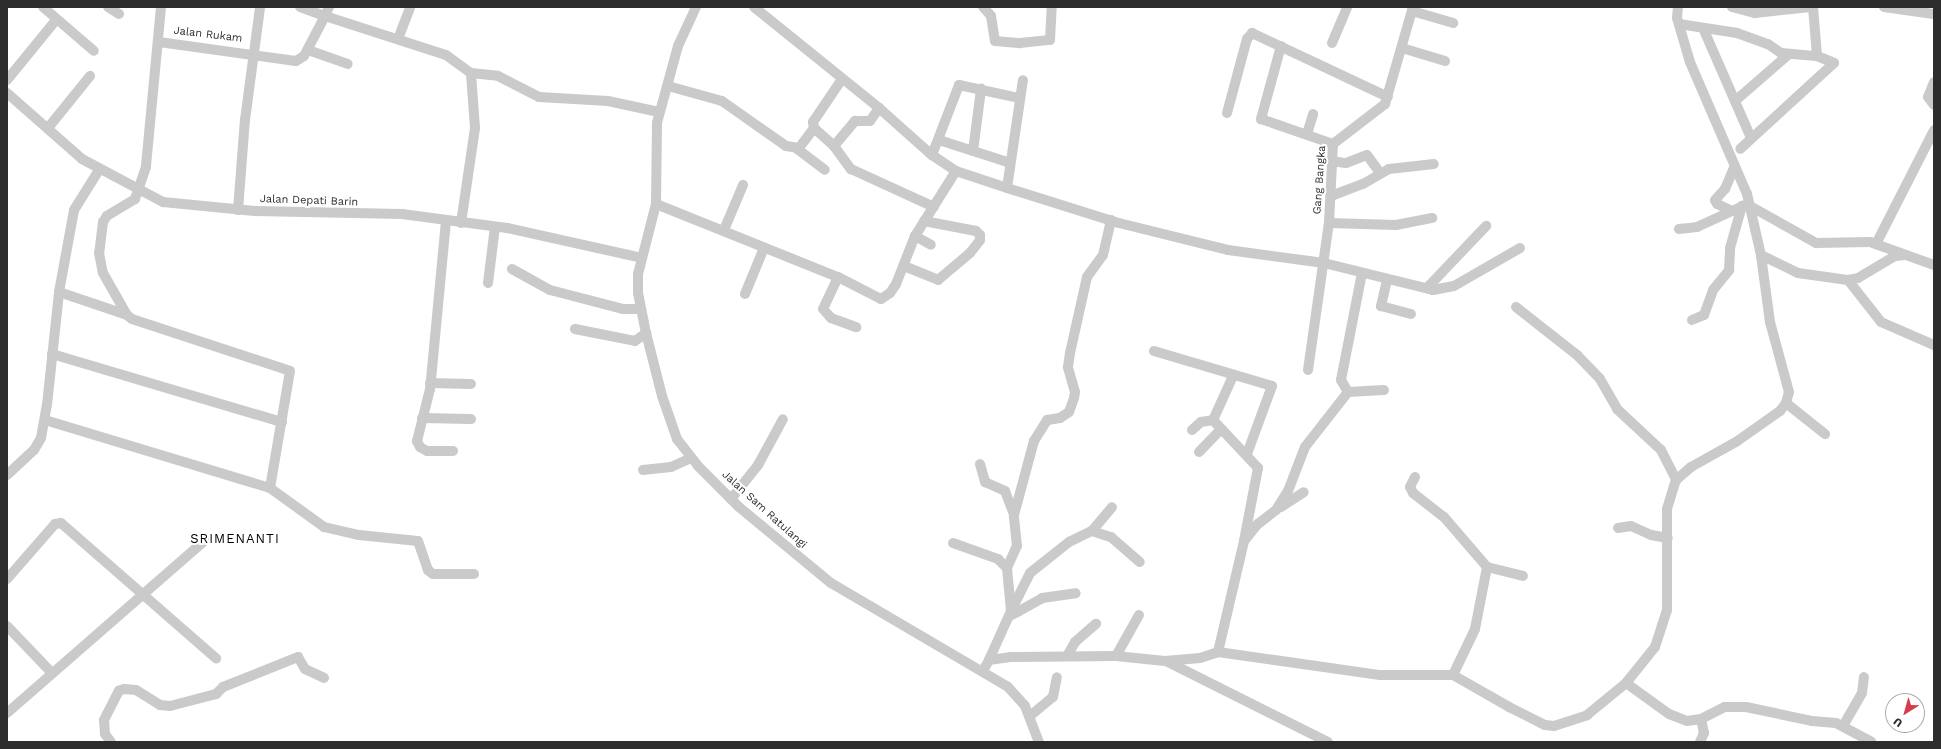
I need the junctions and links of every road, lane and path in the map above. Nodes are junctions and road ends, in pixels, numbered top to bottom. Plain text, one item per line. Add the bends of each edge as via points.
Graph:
1 (43, 7) edge
2 (108, 7) edge
3 (161, 7) edge
4 (260, 7) edge
5 (300, 7) edge
6 (410, 7) edge
7 (696, 7) edge
8 (754, 7) edge
9 (983, 7) edge
10 (1052, 7) edge
11 (1347, 7) edge
12 (1678, 7) edge
13 (1732, 7) edge
14 (1811, 7) edge
15 (1884, 7) edge
16 (1412, 9) edge
17 (327, 12) edge
18 (119, 14) dead end
19 (1934, 14) edge
20 (56, 20) junction
21 (1453, 23) dead end
22 (1679, 24) junction
23 (1703, 28) junction
24 (398, 39) junction
25 (159, 42) junction
26 (1332, 42) dead end
27 (1281, 46) junction
28 (1402, 48) junction
29 (308, 50) junction
30 (94, 51) dead end
31 (255, 53) junction
32 (1789, 54) junction
33 (1817, 56) junction
34 (1445, 61) dead end
35 (348, 64) dead end
36 (471, 73) junction
37 (90, 76) dead end
38 (842, 79) junction
39 (7, 80) edge
40 (1023, 80) dead end
41 (1934, 82) edge
42 (668, 86) junction
43 (981, 89) junction
44 (7, 93) edge
45 (1388, 97) junction
46 (1019, 98) junction
47 (1735, 101) junction
48 (1934, 105) edge
49 (879, 108) junction
50 (659, 112) junction
51 (1226, 113) dead end
52 (1313, 114) dead end
53 (48, 128) junction
54 (814, 128) junction
55 (1934, 130) edge
56 (1307, 134) junction
57 (1751, 138) junction
58 (939, 140) junction
59 (1333, 144) junction
60 (834, 146) junction
61 (796, 148) junction
62 (1740, 149) dead end
63 (973, 151) junction
64 (932, 155) junction
65 (1331, 161) junction
66 (1010, 163) junction
67 (1434, 164) dead end
68 (1735, 166) junction
69 (99, 170) junction
70 (825, 170) dead end
71 (956, 171) junction
72 (1380, 174) junction
73 (743, 185) dead end
74 (1007, 188) junction
75 (138, 189) junction
76 (1331, 196) junction
77 (656, 204) junction
78 (1747, 205) junction
79 (934, 207) junction
80 (238, 210) junction
81 (1730, 210) junction
82 (1432, 218) dead end
83 (1111, 220) junction
84 (446, 221) junction
85 (924, 221) junction
86 (461, 223) junction
87 (1329, 223) junction
88 (1486, 226) dead end
89 (494, 227) junction
90 (1679, 229) dead end
91 (724, 230) junction
92 (915, 236) junction
93 (1876, 244) junction
94 (930, 245) dead end
95 (764, 248) junction
96 (1520, 248) dead end
97 (1905, 254) junction
98 (1761, 255) junction
99 (642, 258) junction
100 (1324, 263) junction
101 (1934, 265) edge
102 (904, 266) junction
103 (512, 269) dead end
104 (1362, 273) junction
105 (838, 277) junction
106 (1387, 280) junction
107 (1848, 280) junction
108 (488, 283) dead end
109 (1427, 288) junction
110 (58, 292) junction
111 (745, 294) dead end
112 (1516, 307) dead end
113 (641, 309) junction
114 (1411, 314) dead end
115 (127, 315) junction
116 (1692, 320) dead end
117 (856, 327) dead end
118 (575, 329) dead end
119 (646, 333) junction
120 (1934, 345) edge
121 (1154, 351) dead end
122 (52, 354) junction
123 (1308, 370) dead end
124 (1233, 376) junction
125 (430, 383) junction
126 (471, 384) dead end
127 (1384, 390) dead end
128 (1348, 392) junction
129 (1786, 403) junction
130 (422, 418) junction
131 (471, 419) dead end
132 (783, 419) dead end
133 (45, 420) junction
134 (1213, 420) junction
135 (282, 422) junction
136 (1221, 429) junction
137 (1192, 430) dead end
138 (1825, 434) dead end
139 (453, 451) dead end
140 (1199, 452) dead end
141 (1247, 454) junction
142 (691, 458) junction
143 (980, 464) dead end
144 (643, 470) dead end
145 (7, 475) edge
146 (1414, 477) dead end
147 (1676, 480) junction
148 (270, 488) junction
149 (1304, 492) dead end
150 (730, 499) junction
151 (1112, 507) dead end
152 (1276, 510) junction
153 (1014, 516) junction
154 (1618, 528) dead end
155 (1092, 531) junction
156 (1668, 538) junction
157 (205, 540) dead end
158 (1244, 541) junction
159 (953, 543) dead end
160 (1140, 562) dead end
161 (1486, 567) junction
162 (1008, 568) junction
163 (474, 574) dead end
164 (1523, 576) dead end
165 (7, 579) edge
166 (1076, 593) dead end
167 (142, 596) junction
168 (1008, 615) junction
169 (1139, 615) dead end
170 (1096, 624) dead end
171 (7, 626) edge
172 (1218, 652) junction
173 (1067, 656) junction
174 (1116, 656) junction
175 (216, 658) dead end
176 (989, 660) junction
177 (1165, 661) junction
178 (983, 671) junction
179 (51, 672) junction
180 (1453, 675) junction
181 (1057, 677) dead end
182 (1864, 677) dead end
183 (324, 678) dead end
184 (1626, 683) junction
185 (7, 714) edge
186 (1030, 716) junction
187 (1701, 720) junction
188 (1843, 726) junction
189 (1324, 741) edge
190 (111, 742) edge
191 (1039, 742) edge
192 (1700, 742) edge
193 (1871, 742) edge

1 - 20 street
2 - 18 street
3 - 25 street
4 - 31 street
5 - 17 street
6 - 24 street
7 - 42 street, Jalan Sam Ratulangi via 678,46
8 - 38 street
9 - 10 street via 991,16 995,41 1020,43 1050,40
11 - 26 street
12 - 22 street
13 - 14 street via 1755,13
14 - 33 street
15 - 19 street
16 - 21 street
16 - 28 street, Gang Bangka
17 - 24 street
17 - 29 street
20 - 30 street
20 - 39 street
22 - 23 street
22 - 68 street via 1690,62
23 - 32 street via 1737,33
23 - 47 street
24 - 36 street via 446,54
25 - 31 street, Jalan Rukam
25 - 75 street via 146,167
27 - 45 street
27 - 51 street via 1249,35
27 - 56 street via 1260,117
28 - 34 street
28 - 45 street, Gang Bangka
29 - 31 street, Jalan Rukam via 296,61
29 - 35 street
31 - 80 street via 245,120
32 - 33 street
32 - 47 street
33 - 57 street via 1832,61 1833,68
36 - 50 street via 498,76 539,97 608,101
36 - 86 street via 475,128
37 - 53 street
38 - 49 street
38 - 54 street via 813,122
40 - 46 street
41 - 48 street via 1928,97
42 - 50 street, Jalan Sam Ratulangi
42 - 61 street via 722,101 775,141
43 - 46 street
43 - 58 street via 959,85
43 - 63 street
44 - 53 street, Jalan Depati Barin
45 - 59 street, Gang Bangka via 1380,109
46 - 66 street
47 - 57 street
49 - 60 street via 870,121 854,121
49 - 64 street
50 - 77 street, Jalan Sam Ratulangi via 655,153
52 - 56 street
53 - 69 street, Jalan Depati Barin
54 - 60 street
54 - 61 street
55 - 93 street
56 - 59 street
57 - 62 street
58 - 63 street
58 - 64 street
59 - 65 street, Gang Bangka
60 - 79 street via 851,169
61 - 70 street
63 - 66 street
64 - 71 street
65 - 72 street via 1346,163 1367,155
65 - 76 street, Gang Bangka
66 - 74 street
67 - 72 street via 1389,169
68 - 78 street
68 - 81 street via 1725,189 1716,200 1717,204
69 - 75 street, Jalan Depati Barin
69 - 110 street via 74,210
71 - 74 street
71 - 79 street
72 - 76 street via 1363,184
73 - 91 street
74 - 83 street
75 - 80 street, Jalan Depati Barin via 163,202
75 - 115 street via 133,202 107,216 99,239 103,273
76 - 87 street, Gang Bangka
77 - 91 street
77 - 99 street, Jalan Sam Ratulangi
78 - 81 street
78 - 93 street via 1816,243
78 - 98 street
78 - 116 street via 1730,248 1729,270 1713,290 1704,316
79 - 85 street
80 - 84 street, Jalan Depati Barin via 402,214
81 - 90 street via 1697,227
82 - 87 street via 1409,224
83 - 100 street via 1228,250
83 - 153 street via 1101,259 1087,277 1072,346 1068,367 1075,392 1070,409 1060,418 1046,420 1036,436
84 - 86 street, Jalan Depati Barin
84 - 125 street
85 - 92 street
85 - 102 street via 976,231 980,235 980,240 970,253 938,280
86 - 89 street, Jalan Depati Barin
87 - 100 street, Gang Bangka
88 - 109 street
89 - 99 street, Jalan Depati Barin
89 - 108 street
91 - 95 street
92 - 94 street
92 - 102 street
93 - 97 street
95 - 105 street
95 - 111 street
96 - 109 street via 1454,286 1433,290
97 - 101 street
97 - 107 street via 1895,256 1863,276
98 - 107 street via 1798,273
98 - 129 street via 1770,322 1789,392
99 - 113 street, Jalan Sam Ratulangi via 638,274
100 - 104 street
100 - 123 street, Gang Bangka
102 - 105 street via 890,293 881,298
103 - 113 street via 550,290 623,309
104 - 106 street
104 - 128 street via 1341,380
105 - 117 street via 823,309 832,318
106 - 109 street
106 - 114 street via 1381,306
107 - 120 street via 1881,322
110 - 115 street
110 - 122 street
112 - 147 street via 1577,355 1600,379 1617,409 1661,450
113 - 119 street, Jalan Sam Ratulangi
115 - 135 street via 289,369
118 - 119 street via 635,341
119 - 142 street, Jalan Sam Ratulangi via 662,396 678,439
121 - 124 street
122 - 133 street
122 - 135 street
124 - 134 street
124 - 141 street via 1272,386
125 - 126 street
125 - 130 street
127 - 128 street
128 - 152 street via 1307,444 1288,491
129 - 138 street
129 - 147 street via 1743,437 1691,467
130 - 131 street
130 - 139 street via 417,441 420,448
132 - 150 street via 758,465
133 - 145 street via 34,450
133 - 148 street
134 - 136 street
134 - 137 street via 1203,421
135 - 148 street
136 - 140 street
136 - 141 street
141 - 158 street via 1258,468
142 - 144 street via 671,468
142 - 150 street, Jalan Sam Ratulangi
143 - 153 street via 985,482 1010,496
146 - 161 street via 1410,487 1413,493 1444,517
147 - 156 street via 1668,502
148 - 163 street via 324,526 358,535 418,541 428,570 433,574
149 - 152 street
150 - 178 street, Jalan Sam Ratulangi via 768,534 849,596
151 - 155 street
152 - 158 street via 1258,524
153 - 162 street via 1017,546
154 - 156 street via 1631,526 1651,535
155 - 160 street via 1111,537
155 - 168 street via 1069,542 1030,573
156 - 184 street via 1666,610 1661,632 1654,648
157 - 167 street
158 - 172 street
159 - 162 street via 998,559
161 - 164 street
161 - 180 street via 1475,629
162 - 168 street
165 - 167 street via 58,523
166 - 168 street via 1042,598
167 - 175 street
167 - 179 street
168 - 176 street
169 - 174 street
170 - 173 street via 1075,642
171 - 179 street
172 - 177 street via 1200,658
172 - 180 street via 1380,675
173 - 174 street
173 - 176 street
174 - 177 street
176 - 178 street
177 - 189 street
178 - 186 street, Jalan Sam Ratulangi via 1017,696
179 - 185 street
180 - 184 street via 1509,707 1545,725 1554,726 1587,715
181 - 186 street via 1053,697
182 - 188 street via 1862,693
183 - 190 street via 305,669 298,656 223,687 216,694 170,706 160,705 136,690 124,689 119,691 104,720 105,734
184 - 187 street via 1679,719
186 - 191 street, Jalan Sam Ratulangi
187 - 188 street via 1735,706
187 - 192 street via 1704,733
188 - 193 street

